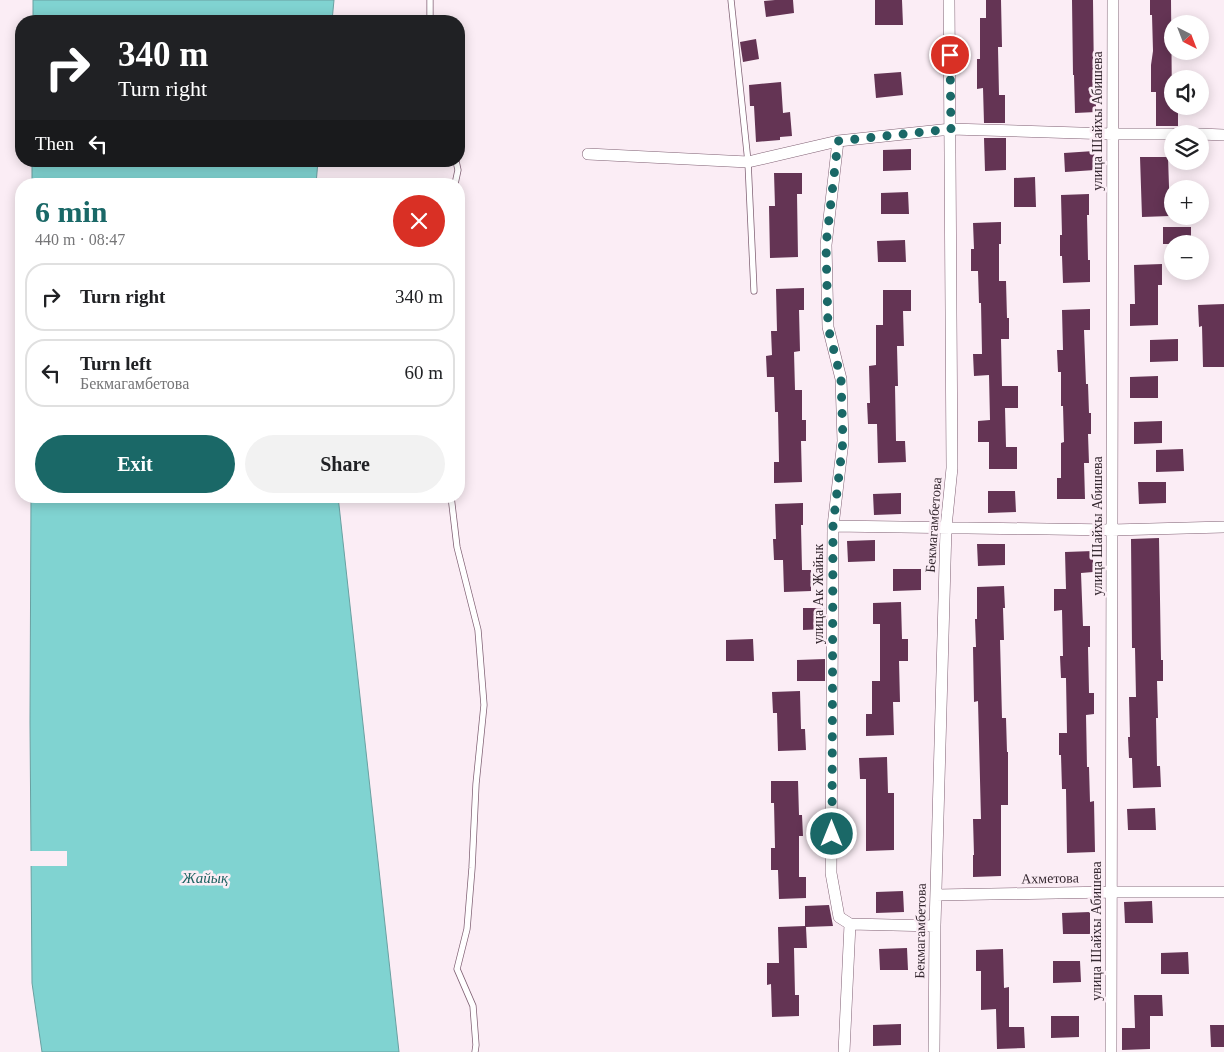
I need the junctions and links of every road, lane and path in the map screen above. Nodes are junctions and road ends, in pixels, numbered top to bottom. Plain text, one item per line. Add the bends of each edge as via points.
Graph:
1 (430, 0) edge
2 (731, 0) edge
3 (949, 0) edge
4 (1113, 0) edge
5 (430, 15) edge
6 (951, 129) junction
7 (1112, 134) junction
8 (1164, 134) edge
9 (1209, 134) edge
10 (1224, 134) edge
11 (838, 141) junction
12 (588, 154) dead end
13 (748, 162) junction
14 (754, 291) dead end
15 (452, 503) edge
16 (833, 526) junction
17 (946, 527) junction
18 (1224, 527) edge
19 (1112, 530) junction
20 (1111, 892) junction
21 (1224, 892) edge
22 (936, 895) junction
23 (850, 924) junction
24 (935, 926) junction
25 (475, 1052) edge
26 (844, 1052) edge
27 (934, 1052) edge
28 (1111, 1052) edge

1 - 5 lane
2 - 13 lane
3 - 6 street, Бекмагамбетова
4 - 7 street, улица Шайхы Абишева
6 - 7 street
6 - 11 street
6 - 17 street, Бекмагамбетова via 952,468
7 - 8 street
7 - 19 street, улица Шайхы Абишева
9 - 10 street
11 - 13 street
11 - 16 street, улица Ак Жайык via 826,245 828,327 841,379 843,441
12 - 13 street
13 - 14 lane
15 - 25 lane via 457,547 478,630 484,705 467,929 457,969 473,1006
16 - 17 street
16 - 23 street, улица Ак Жайык via 831,873 839,917
17 - 19 street
17 - 22 street, Бекмагамбетова
18 - 19 street
19 - 20 street, улица Шайхы Абишева
20 - 21 street, Ахметова
20 - 22 street, Ахметова
20 - 28 street, улица Шайхы Абишева
22 - 24 street, Бекмагамбетова
23 - 24 street
23 - 26 street
24 - 27 street, Бекмагамбетова

